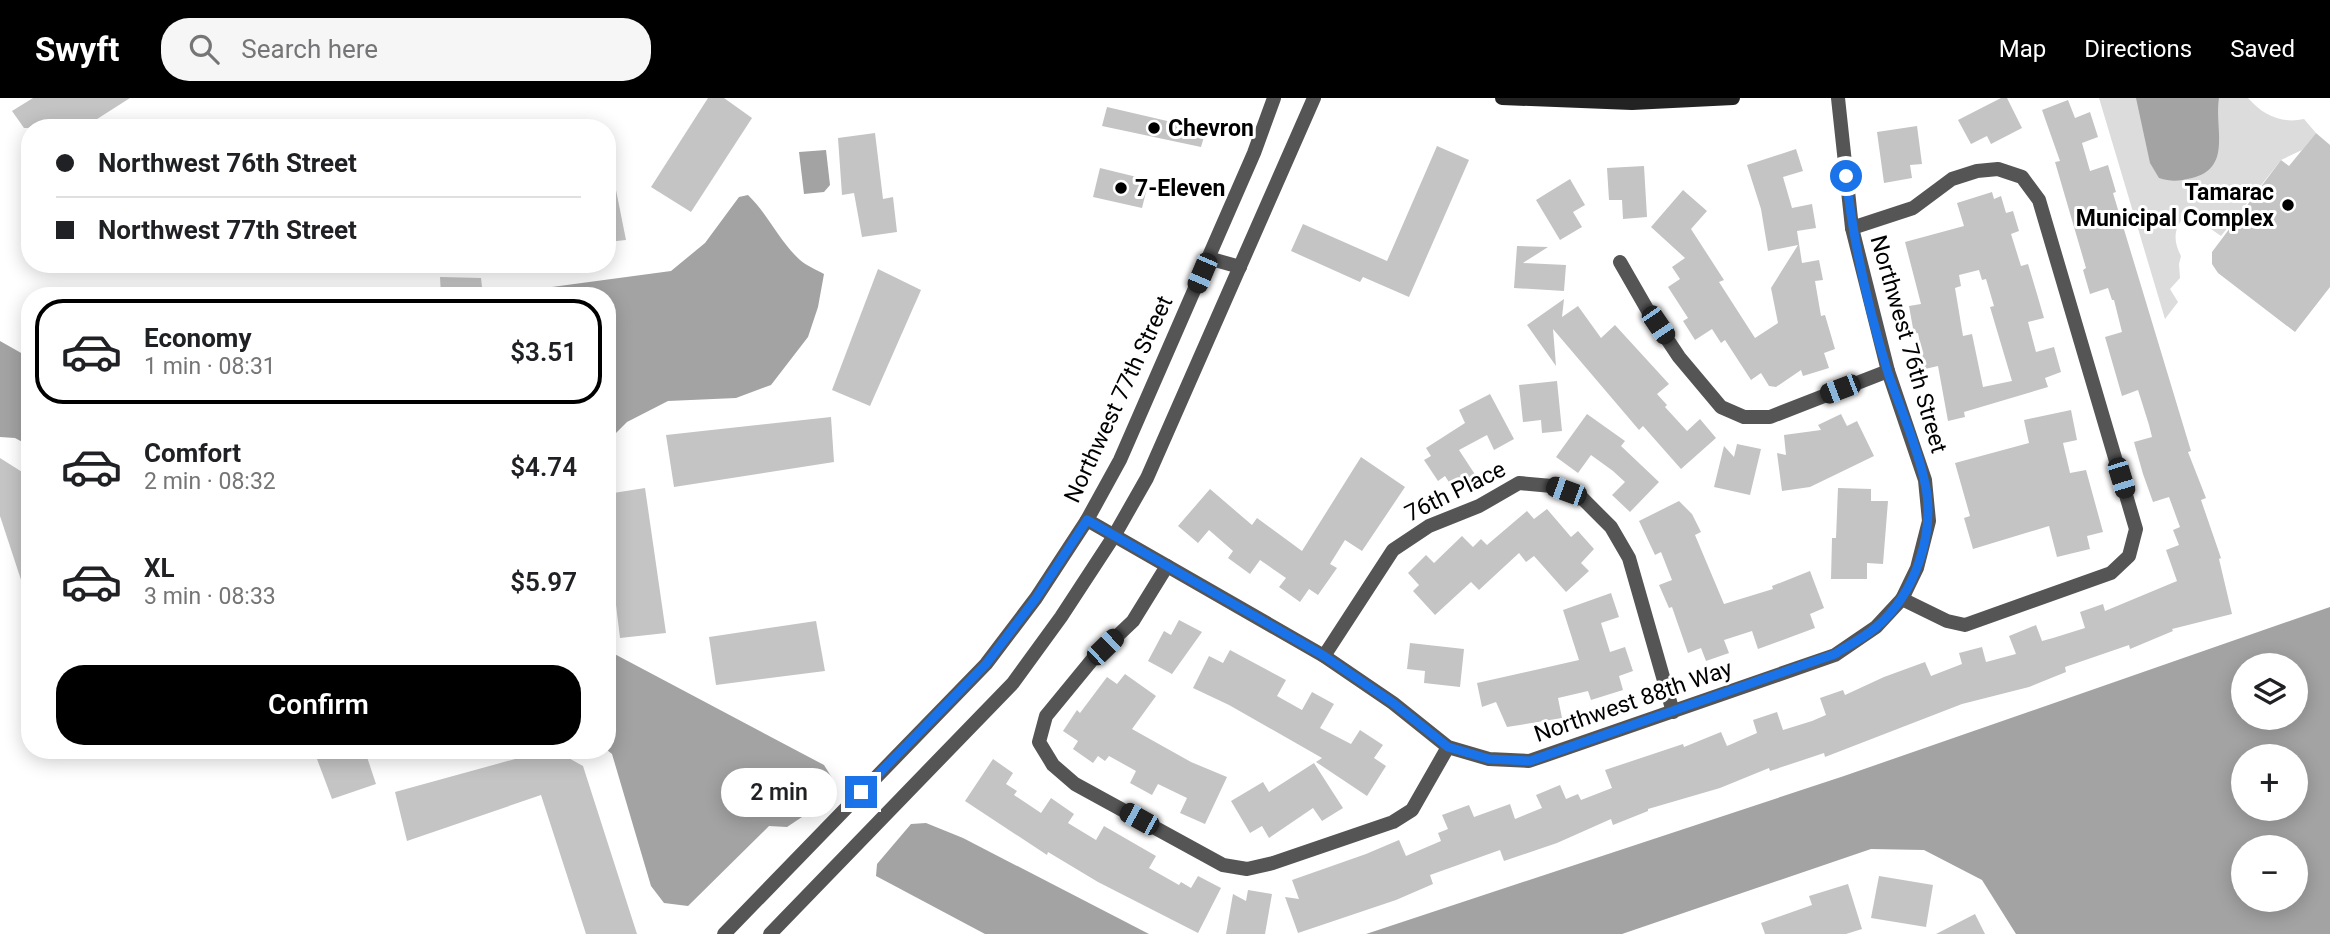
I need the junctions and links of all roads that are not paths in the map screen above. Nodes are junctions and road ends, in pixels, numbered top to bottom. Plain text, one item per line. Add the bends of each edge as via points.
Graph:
1 (1274, 98) edge
2 (1314, 98) edge
3 (1502, 98) edge
4 (1733, 98) edge
5 (1838, 98) edge
6 (1852, 228) junction
7 (1208, 258) junction
8 (1620, 262) dead end
9 (1240, 267) junction
10 (1888, 371) junction
11 (1087, 520) junction
12 (1114, 537) junction
13 (1167, 566) junction
14 (1902, 599) junction
15 (1324, 656) junction
16 (1673, 712) junction
17 (1448, 747) junction
18 (724, 934) edge
19 (770, 934) edge

1 - 7 street, Northwest 77th Street
2 - 9 street
3 - 4 main road via 1632,103
5 - 6 street, Northwest 76th Street
6 - 10 street, Northwest 76th Street
6 - 14 street via 1913,208 1952,179 1977,170 1998,169 2022,177 2039,200 2136,529 2129,556 2111,573 1965,625
7 - 9 street
7 - 11 street, Northwest 77th Street via 1120,460
8 - 10 street via 1679,357 1721,407 1744,417 1770,417
9 - 12 street via 1147,478
10 - 14 street, Northwest 76th Street via 1925,480 1929,521 1917,568
11 - 12 street, Northwest 88th Way
11 - 18 street, Northwest 77th Street via 986,664
12 - 13 street, Northwest 88th Way
12 - 19 street via 1013,683
13 - 15 street, Northwest 88th Way
13 - 17 street via 1133,621 1092,660 1046,716 1039,743 1052,765 1075,784 1223,864 1247,869 1393,822 1412,810
14 - 16 street, Northwest 88th Way via 1876,628 1835,654
15 - 16 street, 76th Place via 1393,550 1429,526 1479,506 1519,483 1552,486 1581,496 1611,527 1629,558
15 - 17 street, Northwest 88th Way
16 - 17 street, Northwest 88th Way via 1530,761 1489,759

